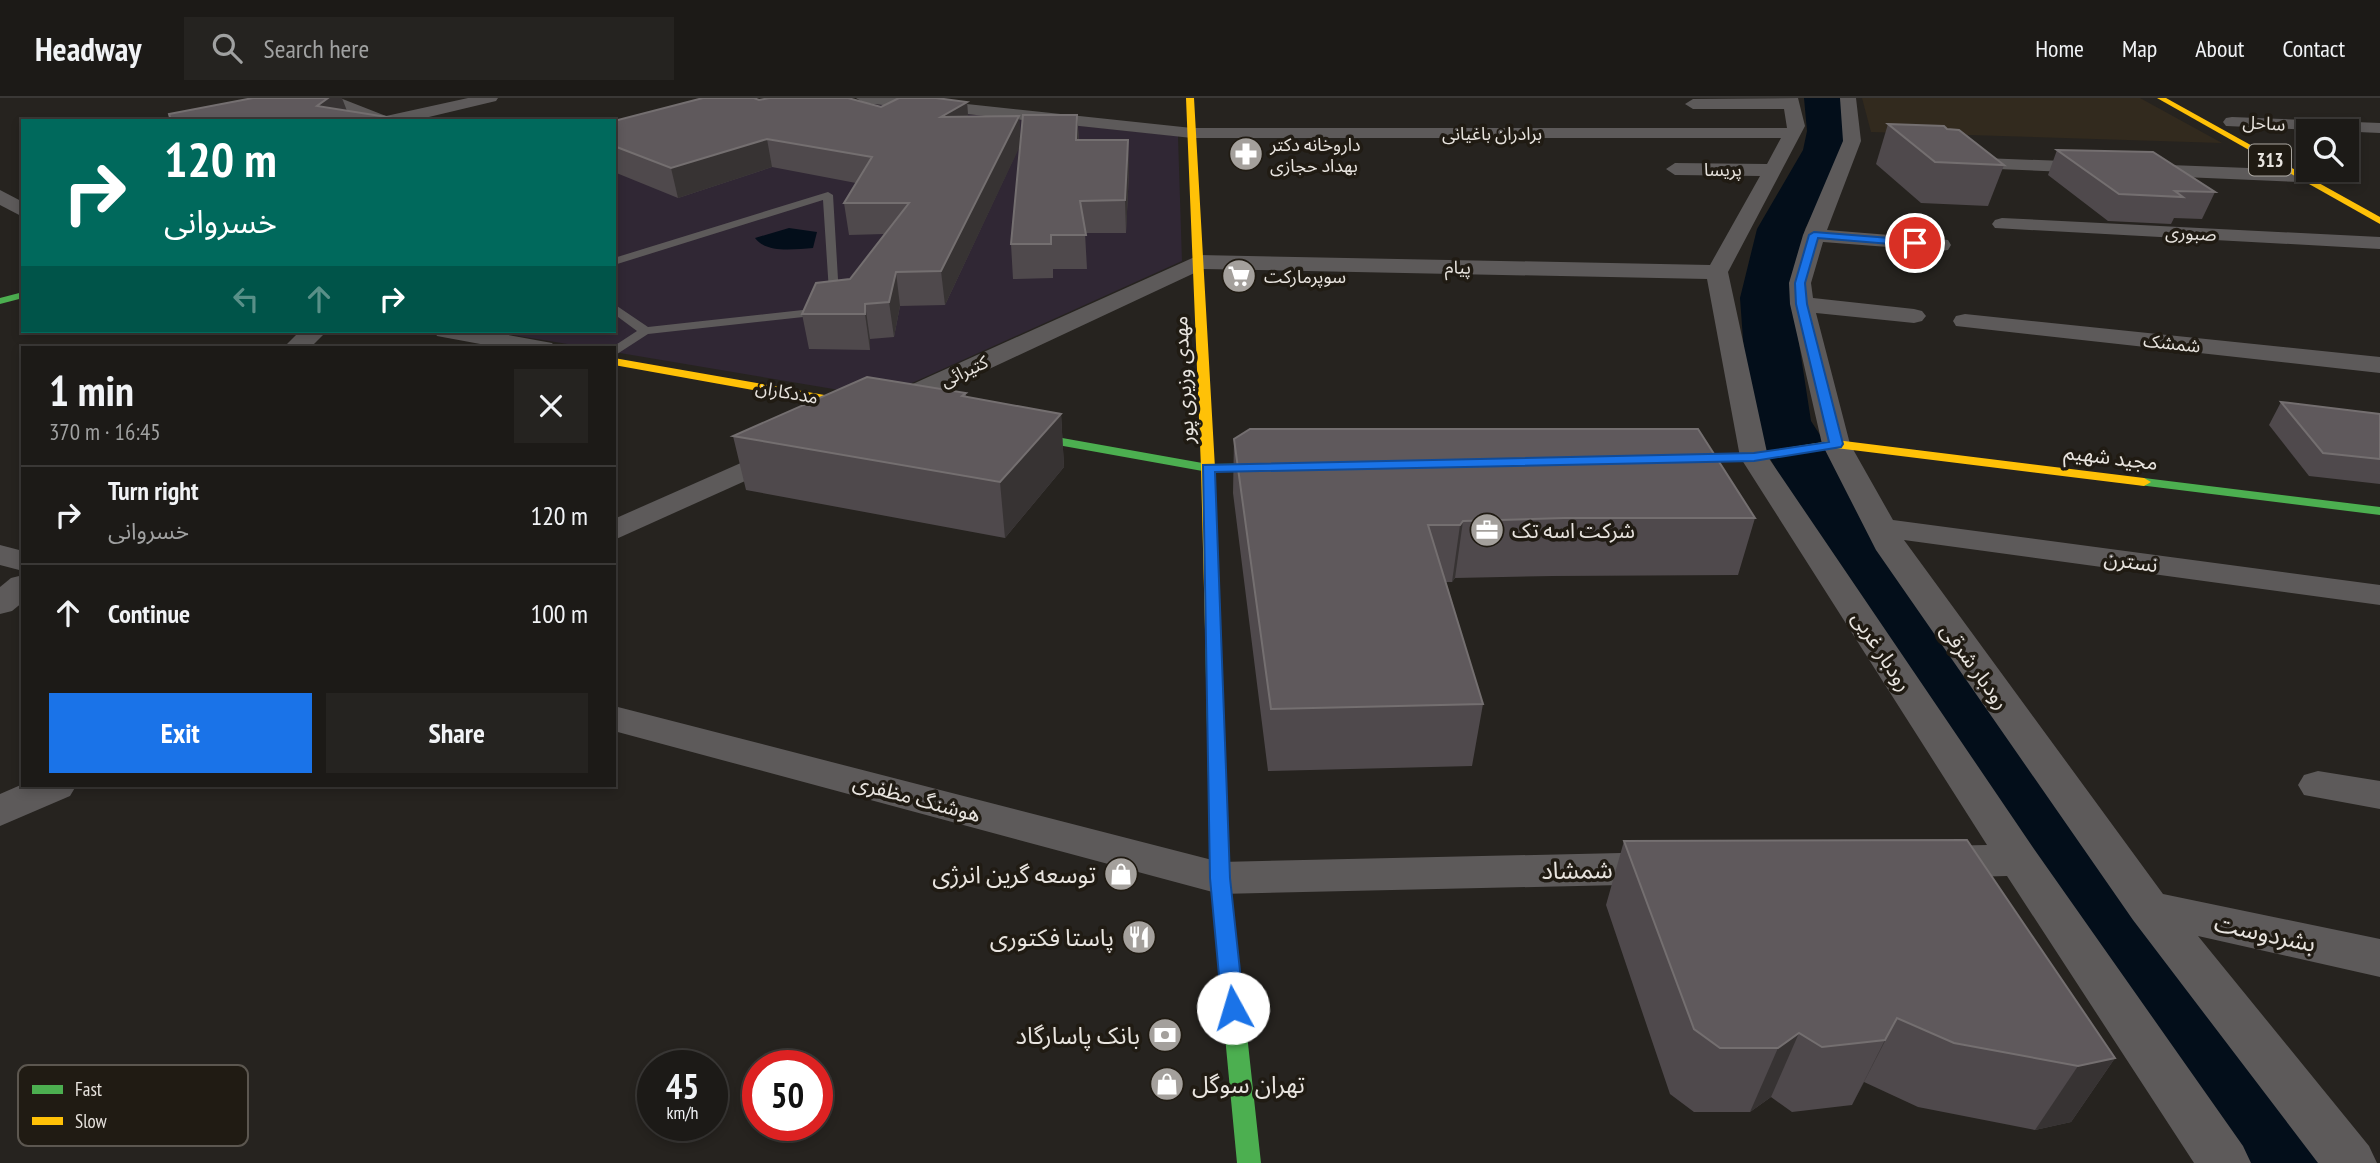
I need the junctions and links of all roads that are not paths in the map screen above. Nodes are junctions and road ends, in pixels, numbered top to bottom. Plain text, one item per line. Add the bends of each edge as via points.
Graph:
1 (326, 98) edge
2 (489, 98) edge
3 (864, 98) edge
4 (1190, 98) edge
5 (1848, 98) edge
6 (2161, 98) edge
7 (2189, 98) edge
8 (1693, 104) dead end
9 (1791, 111) edge
10 (377, 119) edge
11 (397, 119) edge
12 (2232, 122) junction
13 (2380, 128) edge
14 (1192, 133) junction
15 (1941, 162) edge
16 (2296, 164) edge
17 (2296, 165) edge
18 (1675, 169) dead end
19 (2296, 169) edge
20 (1771, 170) junction
21 (2323, 182) edge
22 (2343, 182) edge
23 (0, 196) edge
24 (2380, 202) edge
25 (21, 210) edge
26 (2380, 221) edge
27 (2002, 224) dead end
28 (1814, 235) junction
29 (2380, 243) edge
30 (1940, 245) dead end
31 (616, 261) edge
32 (1199, 262) junction
33 (1717, 272) junction
34 (21, 296) edge
35 (0, 301) edge
36 (1802, 304) junction
37 (616, 309) edge
38 (1914, 316) dead end
39 (1965, 321) dead end
40 (645, 331) junction
41 (314, 333) edge
42 (457, 333) edge
43 (297, 346) edge
44 (532, 346) edge
45 (616, 351) edge
46 (616, 361) edge
47 (2380, 365) edge
48 (881, 409) junction
49 (908, 414) edge
50 (843, 427) edge
51 (990, 429) edge
52 (805, 444) edge
53 (1836, 444) junction
54 (1754, 457) junction
55 (1647, 460) edge
56 (1305, 466) edge
57 (1208, 468) junction
58 (2380, 511) edge
59 (1882, 528) junction
60 (616, 530) edge
61 (0, 555) edge
62 (21, 560) edge
63 (21, 587) edge
64 (2380, 595) edge
65 (0, 604) edge
66 (616, 719) edge
67 (2318, 785) dead end
68 (53, 787) edge
69 (2380, 795) edge
70 (0, 811) edge
71 (2019, 860) junction
72 (1895, 863) edge
73 (1702, 867) edge
74 (1220, 878) junction
75 (2149, 908) junction
76 (2380, 958) edge
77 (1249, 1163) edge
78 (2224, 1163) edge
79 (2350, 1163) edge

1 - 10 street
2 - 11 street
3 - 14 street, برادران باغیانی
4 - 14 main road, مهدی وزیری پور
5 - 28 street, رودبار شرقی via 1852,141
6 - 17 main road, 313
7 - 12 main road, 313
8 - 9 street
9 - 14 street, برادران باغیانی
9 - 20 street
12 - 13 street, ساحل
12 - 16 main road, 313
14 - 32 main road, مهدی وزیری پور
15 - 19 street
18 - 20 street, پریسا
20 - 33 street
21 - 26 main road, 313
22 - 24 main road, 313
23 - 25 street
27 - 29 street, صبوری
28 - 30 street
28 - 36 street, رودبار شرقی via 1800,283
31 - 40 lane via 828,195 836,310
32 - 33 street, پیام
32 - 48 street, کتیرائی
32 - 57 main road, مهدی وزیری پور
33 - 54 street, رودبار غربی
34 - 35 main road
36 - 38 street
36 - 53 street, رودبار شرقی
37 - 40 lane
39 - 47 street, شمشک
40 - 45 lane
41 - 43 street
42 - 44 street
46 - 48 main road, مددکاران
48 - 49 main road, مددکاران
48 - 50 street, کتیرائی
51 - 57 main road
52 - 60 street
53 - 54 main road, مجید شهیم
53 - 58 main road, مجید شهیم
53 - 59 street, رودبار شرقی
54 - 55 main road, مجید شهیم
54 - 71 street, رودبار غربی
56 - 57 main road
57 - 74 main road, مهدی وزیری پور
59 - 64 street, نسترن
59 - 75 street, رودبار شرقی via 1892,550
61 - 62 street
63 - 65 street
66 - 74 street, هوشنگ مظفری
67 - 69 street
68 - 70 street
71 - 72 street
71 - 78 street, رودبار غربی
73 - 74 street, شمشاد
74 - 77 main road, مهدی وزیری پور
75 - 76 street, بشردوست
75 - 79 street, رودبار شرقی

